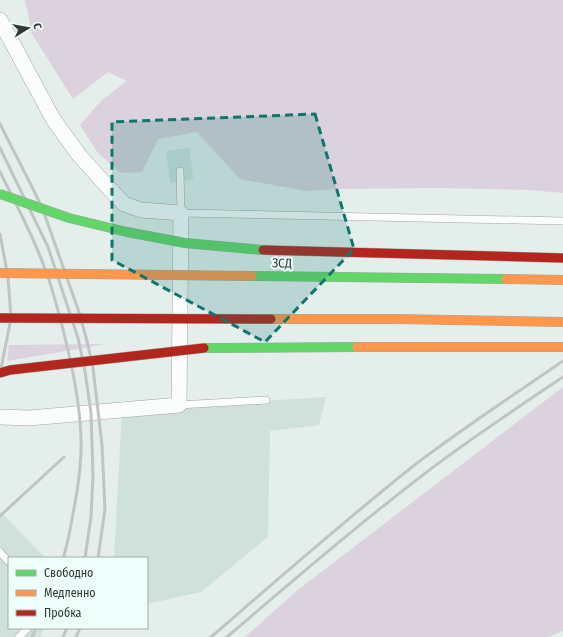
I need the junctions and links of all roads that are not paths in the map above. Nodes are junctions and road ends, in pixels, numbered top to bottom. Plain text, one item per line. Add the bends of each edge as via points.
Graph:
1 (0, 20) edge
2 (180, 171) dead end
3 (0, 194) edge
4 (181, 213) junction
5 (563, 222) edge
6 (563, 258) edge
7 (0, 273) edge
8 (563, 280) edge
9 (0, 318) edge
10 (563, 322) edge
11 (563, 347) edge
12 (0, 372) edge
13 (266, 400) dead end
14 (179, 405) junction
15 (0, 417) edge
16 (0, 552) edge
17 (8, 561) edge
18 (27, 629) edge
19 (19, 637) edge

1 - 4 street via 53,119 106,186 124,204 141,210
2 - 4 lane
3 - 6 main road, bridge via 69,218 185,243 268,250
4 - 5 lane
4 - 14 street
7 - 8 main road, ЗСД, bridge
9 - 10 main road, bridge
11 - 12 main road, bridge via 212,346
13 - 14 lane
14 - 15 street via 28,418
16 - 17 lane
18 - 19 lane

